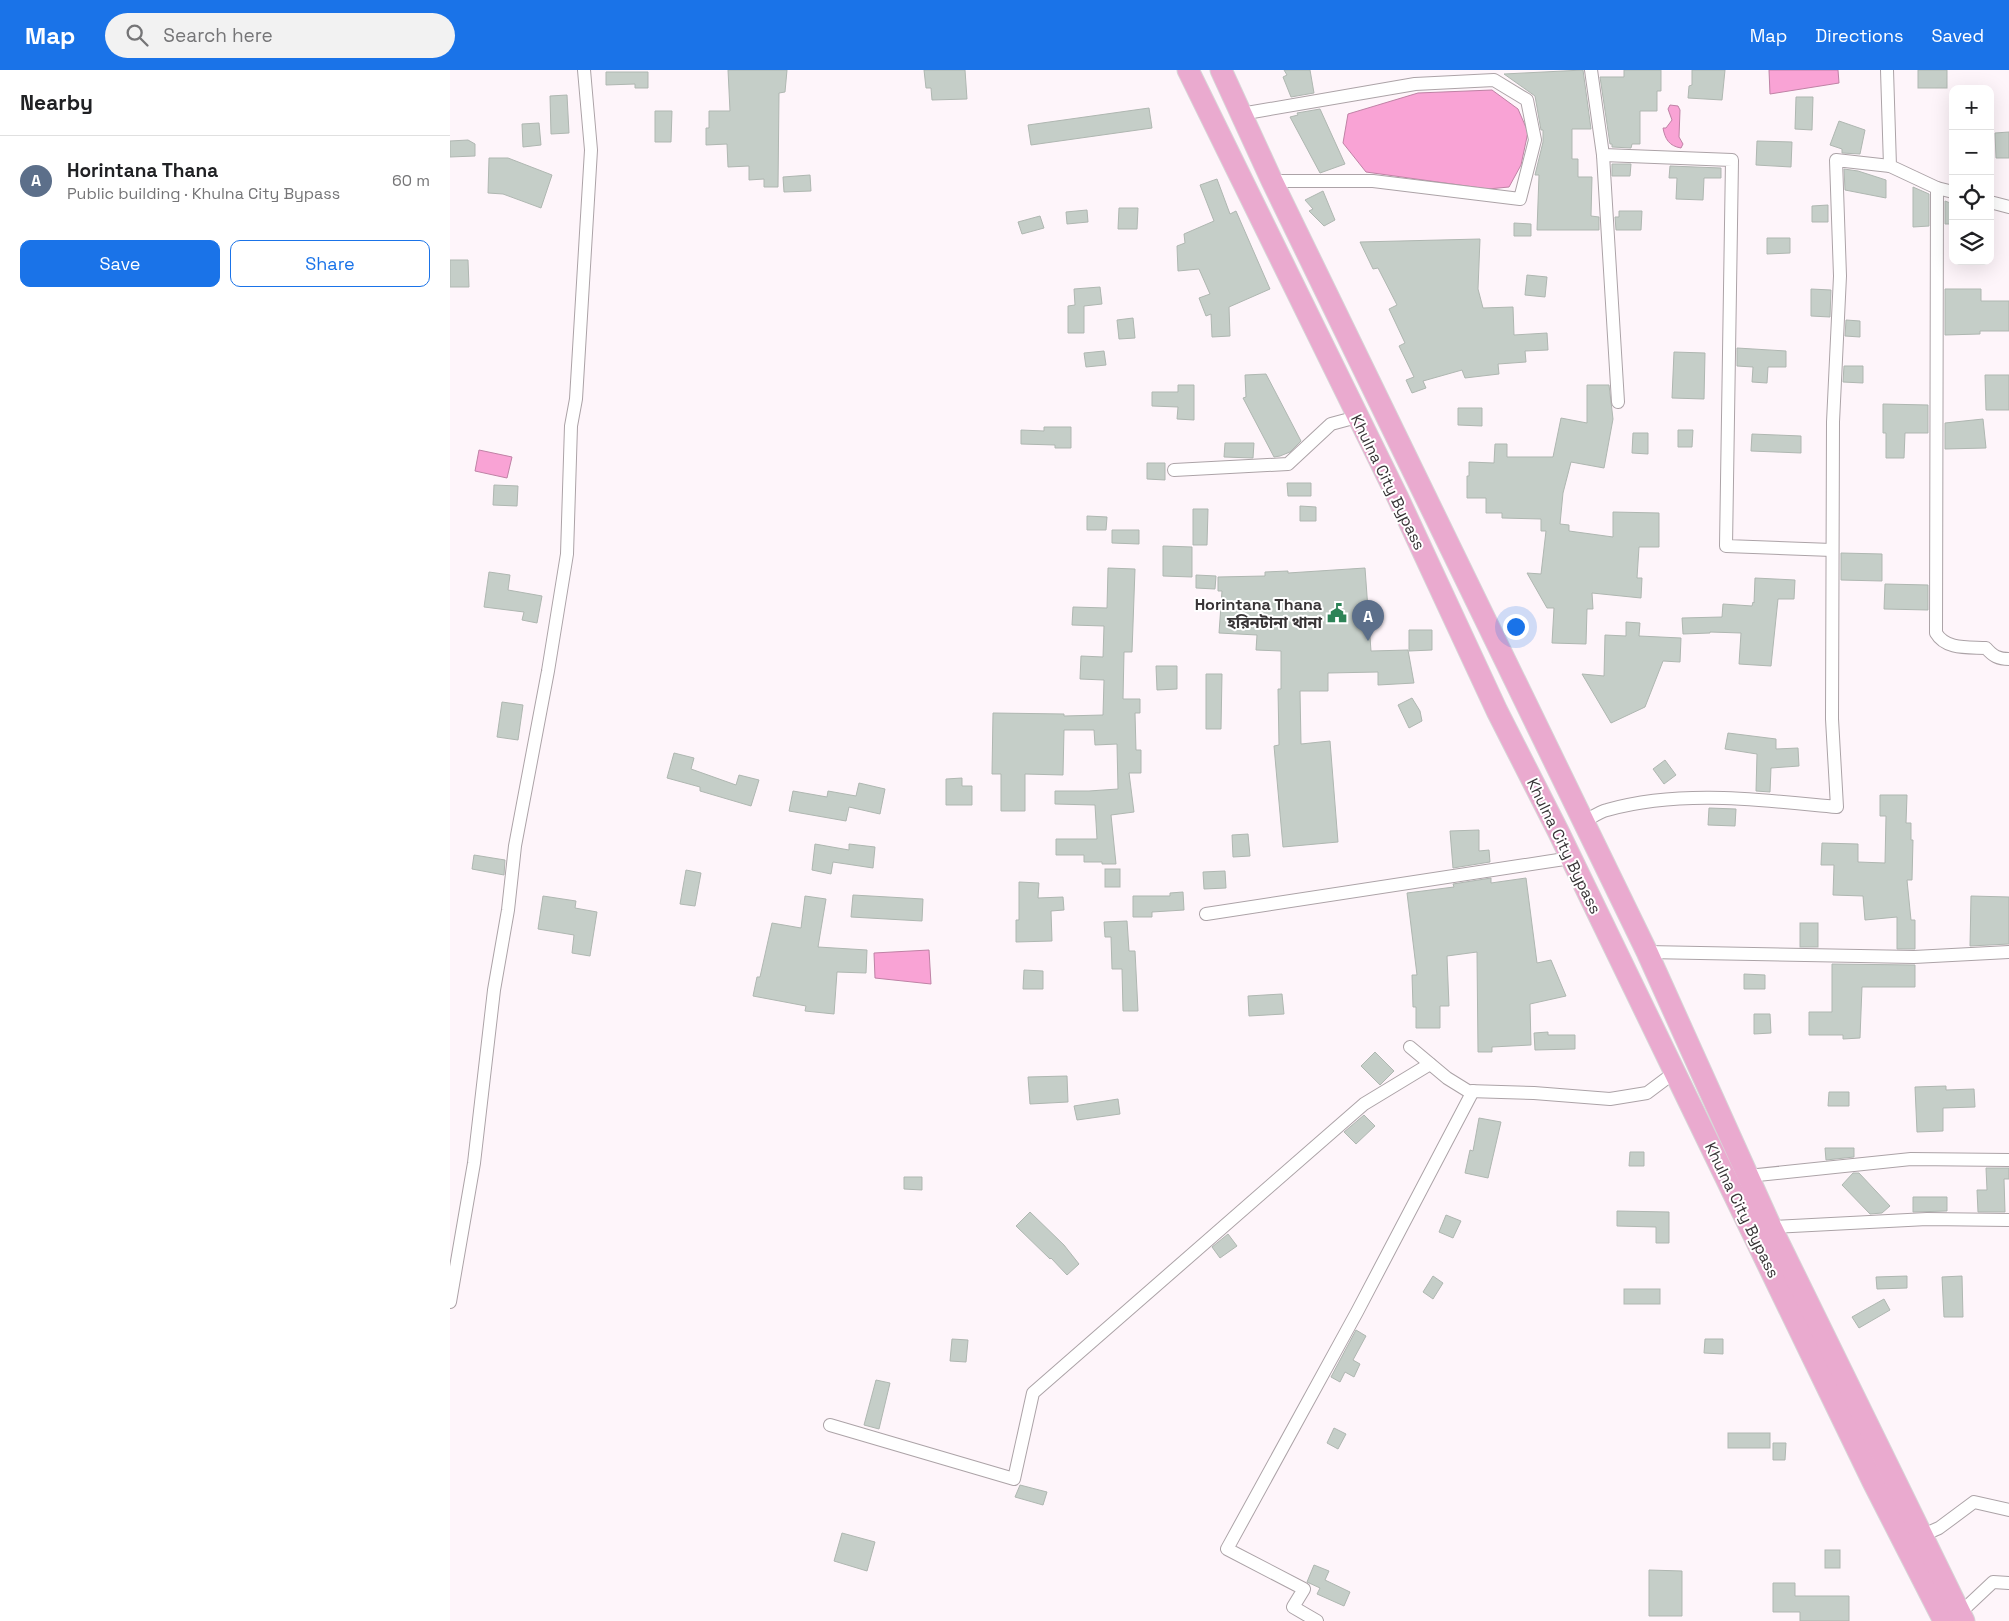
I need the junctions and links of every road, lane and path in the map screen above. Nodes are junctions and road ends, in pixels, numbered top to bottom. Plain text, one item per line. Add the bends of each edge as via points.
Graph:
1 (584, 70) edge
2 (1188, 70) edge
3 (1221, 70) edge
4 (1591, 70) edge
5 (1887, 70) edge
6 (1241, 114) junction
7 (1603, 155) junction
8 (1890, 166) junction
9 (1272, 181) junction
10 (1937, 188) junction
11 (1949, 191) edge
12 (1994, 203) edge
13 (2009, 207) edge
14 (1618, 402) dead end
15 (1357, 417) junction
16 (1174, 470) dead end
17 (1832, 550) junction
18 (2009, 659) edge
19 (1583, 822) junction
20 (1571, 858) junction
21 (1206, 914) dead end
22 (1647, 952) junction
23 (2009, 952) edge
24 (1410, 1047) dead end
25 (1430, 1064) junction
26 (1675, 1072) junction
27 (1472, 1091) junction
28 (2009, 1160) edge
29 (1748, 1176) junction
30 (2009, 1220) edge
31 (1771, 1227) junction
32 (450, 1302) edge
33 (830, 1425) dead end
34 (2009, 1510) edge
35 (1922, 1535) junction
36 (2009, 1582) edge
37 (1956, 1618) edge
38 (1317, 1621) edge

1 - 32 street via 591,150 576,399 571,426 567,554 515,846 474,1163
2 - 15 highway, Khulna City Bypass
3 - 6 highway, Khulna City Bypass
4 - 7 street
5 - 8 street
6 - 9 highway, Khulna City Bypass
6 - 9 street via 1415,84 1494,80 1527,100 1535,140 1520,198 1373,181
7 - 14 street
7 - 17 street via 1732,160 1726,546
8 - 10 street
8 - 17 street via 1836,160 1840,276 1833,422
9 - 19 highway, Khulna City Bypass
10 - 11 street
10 - 18 street via 1936,634 1948,645 1986,648 2000,659
12 - 13 street
15 - 16 street via 1331,424 1288,464
15 - 20 highway, Khulna City Bypass
17 - 19 street via 1832,719 1837,807 1749,799 1664,799 1605,810
19 - 22 highway, Khulna City Bypass
20 - 21 street
20 - 26 highway, Khulna City Bypass
22 - 23 street via 1914,957
22 - 29 highway, Khulna City Bypass
24 - 25 street
25 - 27 street via 1447,1078
25 - 33 street via 1364,1104 1033,1393 1014,1479
26 - 27 street via 1647,1093 1610,1100
26 - 37 highway, Khulna City Bypass via 1874,1482
27 - 38 street via 1227,1549 1304,1589 1293,1607
28 - 29 street via 1911,1159
29 - 31 highway, Khulna City Bypass
30 - 31 street via 1926,1219
31 - 35 highway, Khulna City Bypass
34 - 35 street via 1974,1502 1939,1528
35 - 37 highway, Khulna City Bypass
36 - 37 street via 1993,1582

